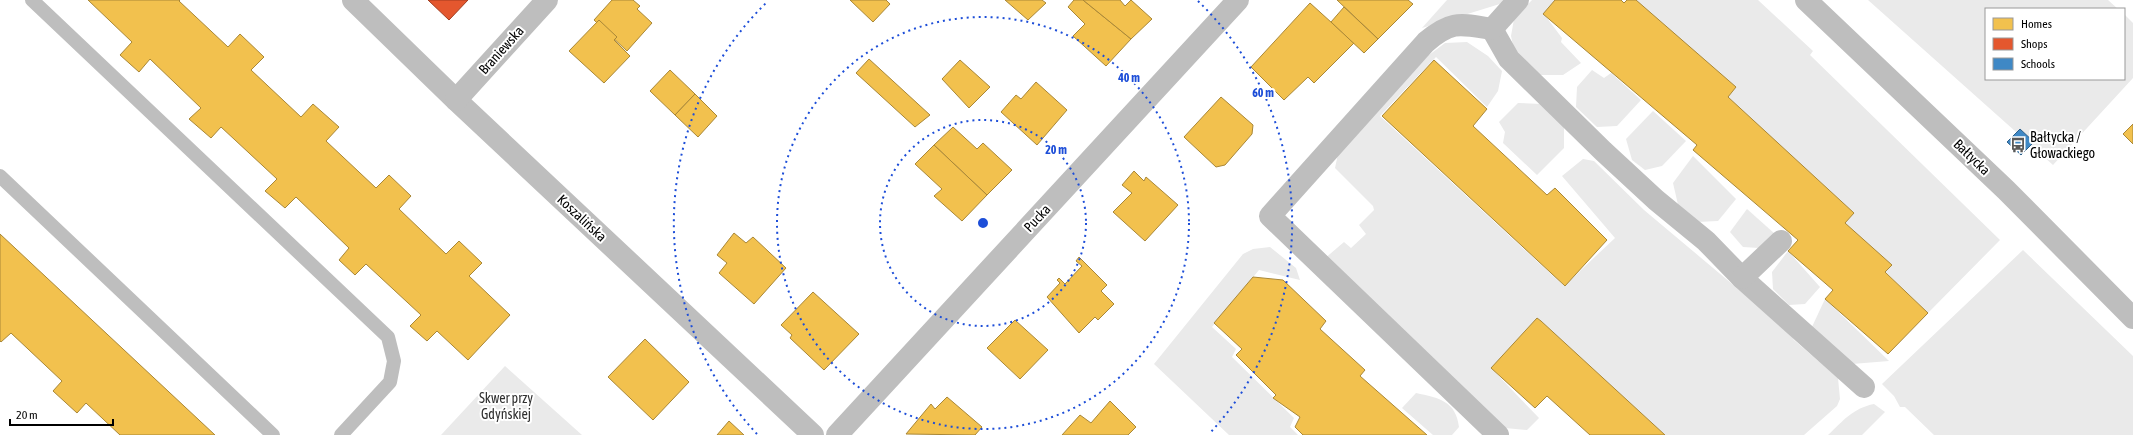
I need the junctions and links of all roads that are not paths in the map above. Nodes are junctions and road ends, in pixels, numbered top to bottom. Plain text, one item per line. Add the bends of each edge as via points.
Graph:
1 (32, 0) edge
2 (353, 0) edge
3 (547, 0) edge
4 (1238, 0) edge
5 (1518, 0) edge
6 (1806, 0) edge
7 (1492, 29) junction
8 (456, 100) junction
9 (0, 176) edge
10 (1781, 240) dead end
11 (1742, 278) junction
12 (2133, 318) edge
13 (1864, 387) dead end
14 (273, 435) edge
15 (341, 435) edge
16 (813, 435) edge
17 (837, 435) edge
18 (1498, 435) edge

1 - 15 lane via 388,337 394,361 390,382
2 - 8 street, Koszalińska
3 - 8 street, Braniewska
4 - 17 street, Pucka
5 - 7 street
6 - 12 street, Bałtycka via 2006,190
7 - 11 street via 1509,59 1656,200 1706,241
7 - 18 street via 1462,24 1441,29 1426,42 1270,216
8 - 16 street, Koszalińska
9 - 14 lane
10 - 11 street
11 - 13 street

